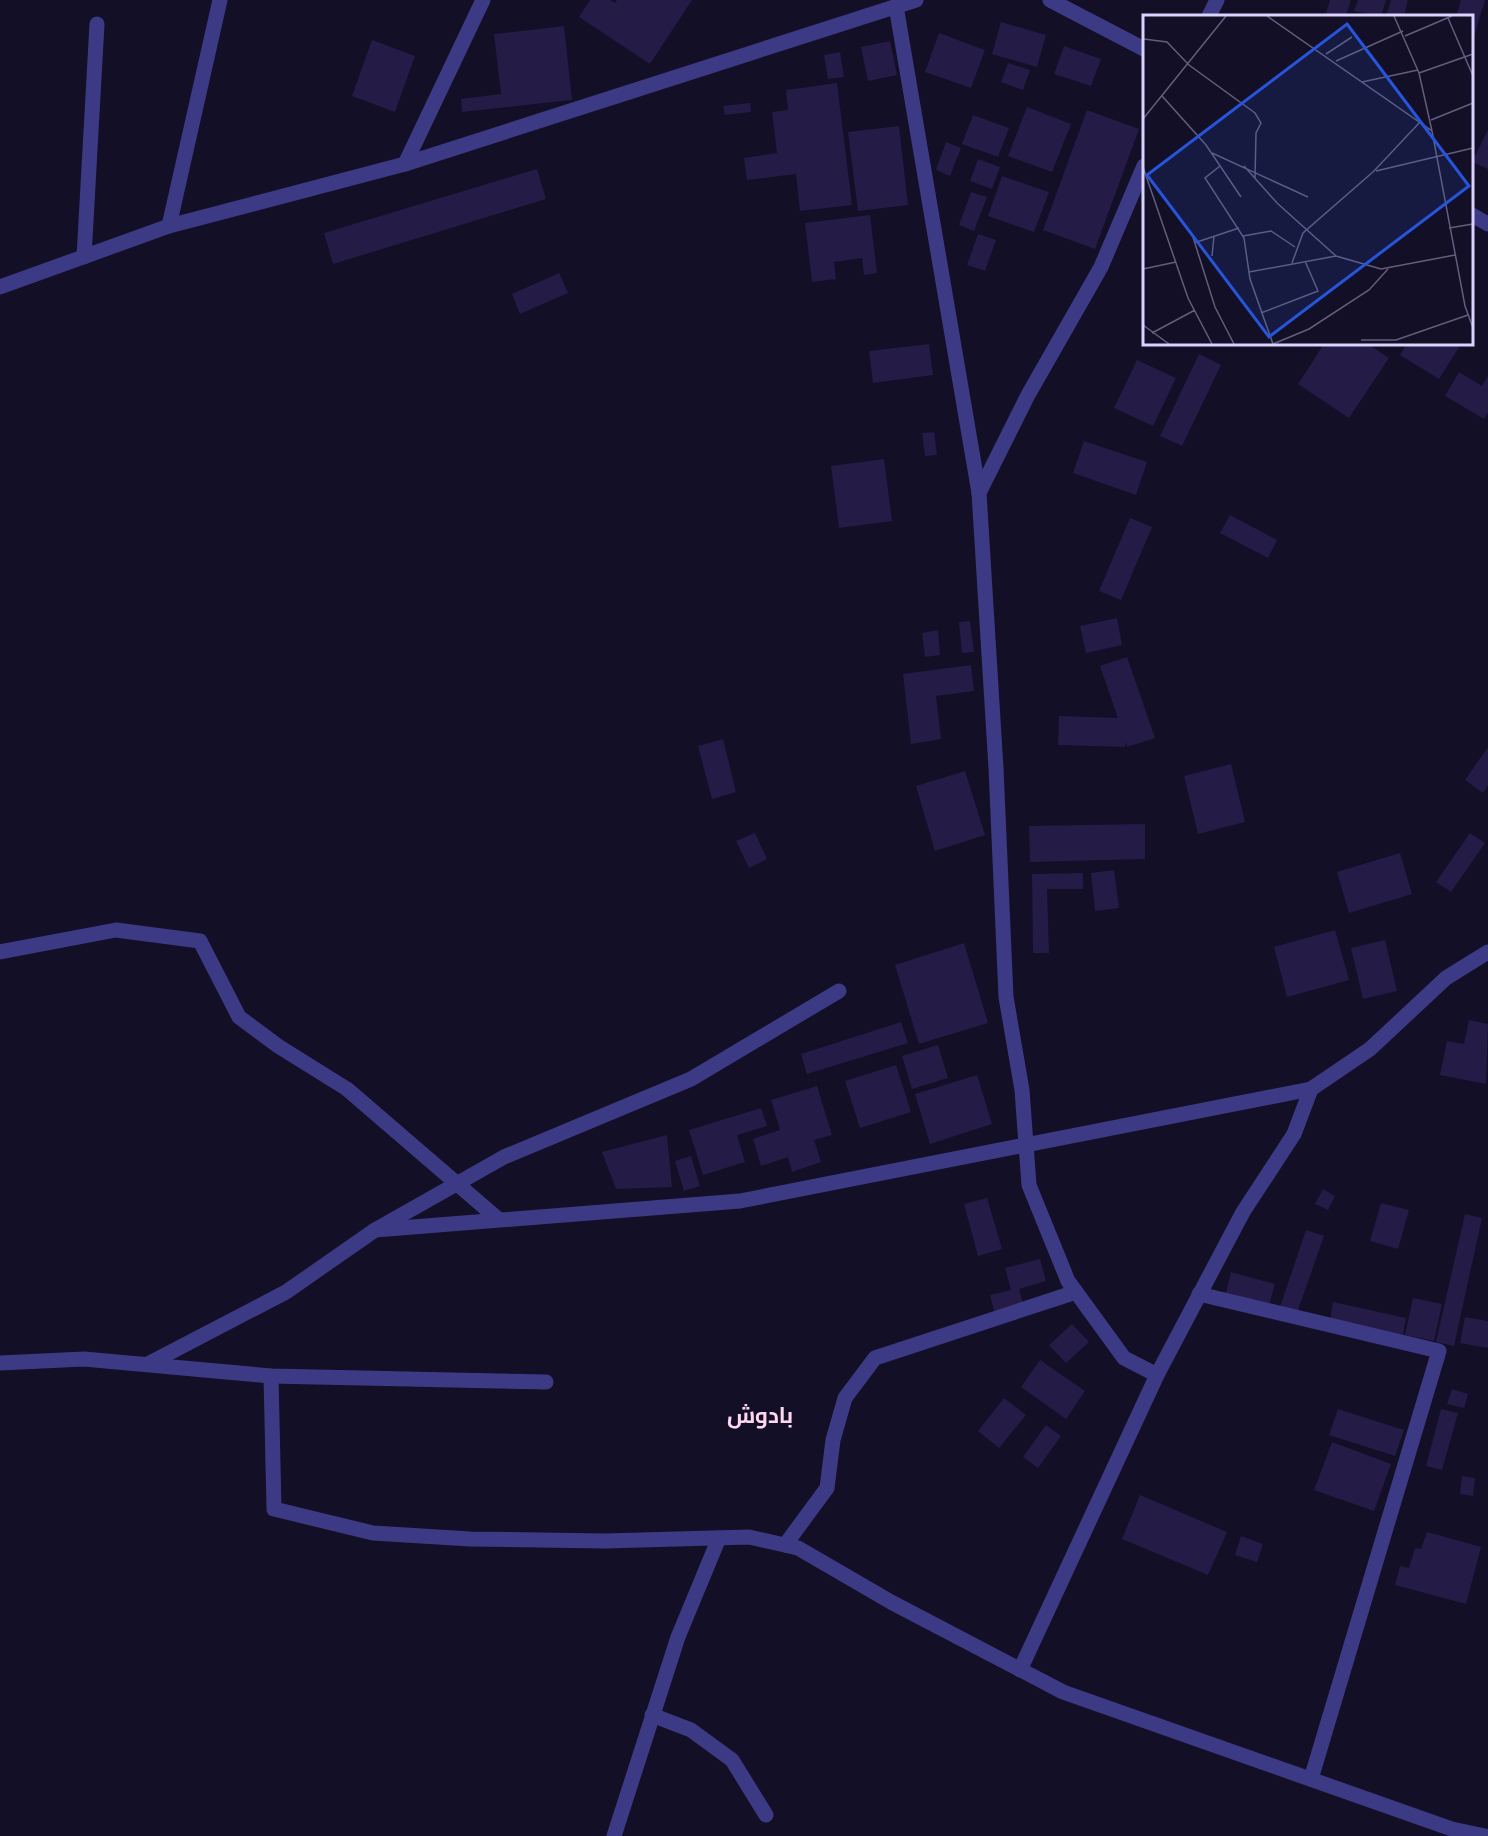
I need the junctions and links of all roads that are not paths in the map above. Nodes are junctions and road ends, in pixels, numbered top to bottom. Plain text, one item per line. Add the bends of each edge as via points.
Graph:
1 (220, 0) edge
2 (483, 0) edge
3 (916, 0) edge
4 (1050, 0) edge
5 (1217, 0) edge
6 (896, 6) junction
7 (1210, 15) edge
8 (97, 24) dead end
9 (1143, 48) edge
10 (405, 164) junction
11 (1143, 168) edge
12 (1473, 216) edge
13 (1488, 224) edge
14 (169, 226) junction
15 (84, 257) junction
16 (0, 287) edge
17 (979, 493) junction
18 (0, 952) edge
19 (1488, 952) edge
20 (839, 991) dead end
21 (1311, 1089) junction
22 (1026, 1145) junction
23 (458, 1183) junction
24 (498, 1219) junction
25 (375, 1230) junction
26 (1076, 1292) junction
27 (1199, 1294) junction
28 (0, 1363) edge
29 (148, 1364) junction
30 (1157, 1375) junction
31 (271, 1376) junction
32 (546, 1382) dead end
33 (719, 1538) junction
34 (785, 1545) junction
35 (1020, 1670) junction
36 (652, 1715) junction
37 (1311, 1779) junction
38 (766, 1815) dead end
39 (614, 1836) edge
40 (1485, 1836) edge

1 - 14 street
2 - 10 street
3 - 6 street
4 - 9 street
5 - 7 street
6 - 10 street
6 - 17 street
8 - 15 street
10 - 14 street
11 - 17 street via 1101,267 1028,395
12 - 13 street
14 - 15 street
15 - 16 street
17 - 22 street via 1005,997 1022,1090
18 - 23 street via 116,930 200,941 239,1017 347,1089
19 - 21 street via 1446,978 1370,1049
20 - 23 street via 691,1079 504,1157
21 - 22 street
21 - 27 street via 1294,1134 1243,1212
22 - 24 street via 740,1201
22 - 26 street via 1029,1185
23 - 24 street
23 - 25 street
24 - 25 street
25 - 29 street via 286,1292
26 - 30 street via 1124,1358
26 - 34 street via 875,1358 845,1398 832,1440 827,1488
27 - 30 street
27 - 37 street via 1440,1351
28 - 29 street via 84,1359
29 - 31 street
30 - 35 street
31 - 32 street
31 - 33 street via 274,1509 373,1533 470,1539
33 - 34 street via 749,1537
33 - 36 street via 678,1637
34 - 35 street via 798,1548
35 - 37 street via 1063,1692
36 - 38 street via 691,1730 732,1761
36 - 39 street
37 - 40 street via 1452,1829

